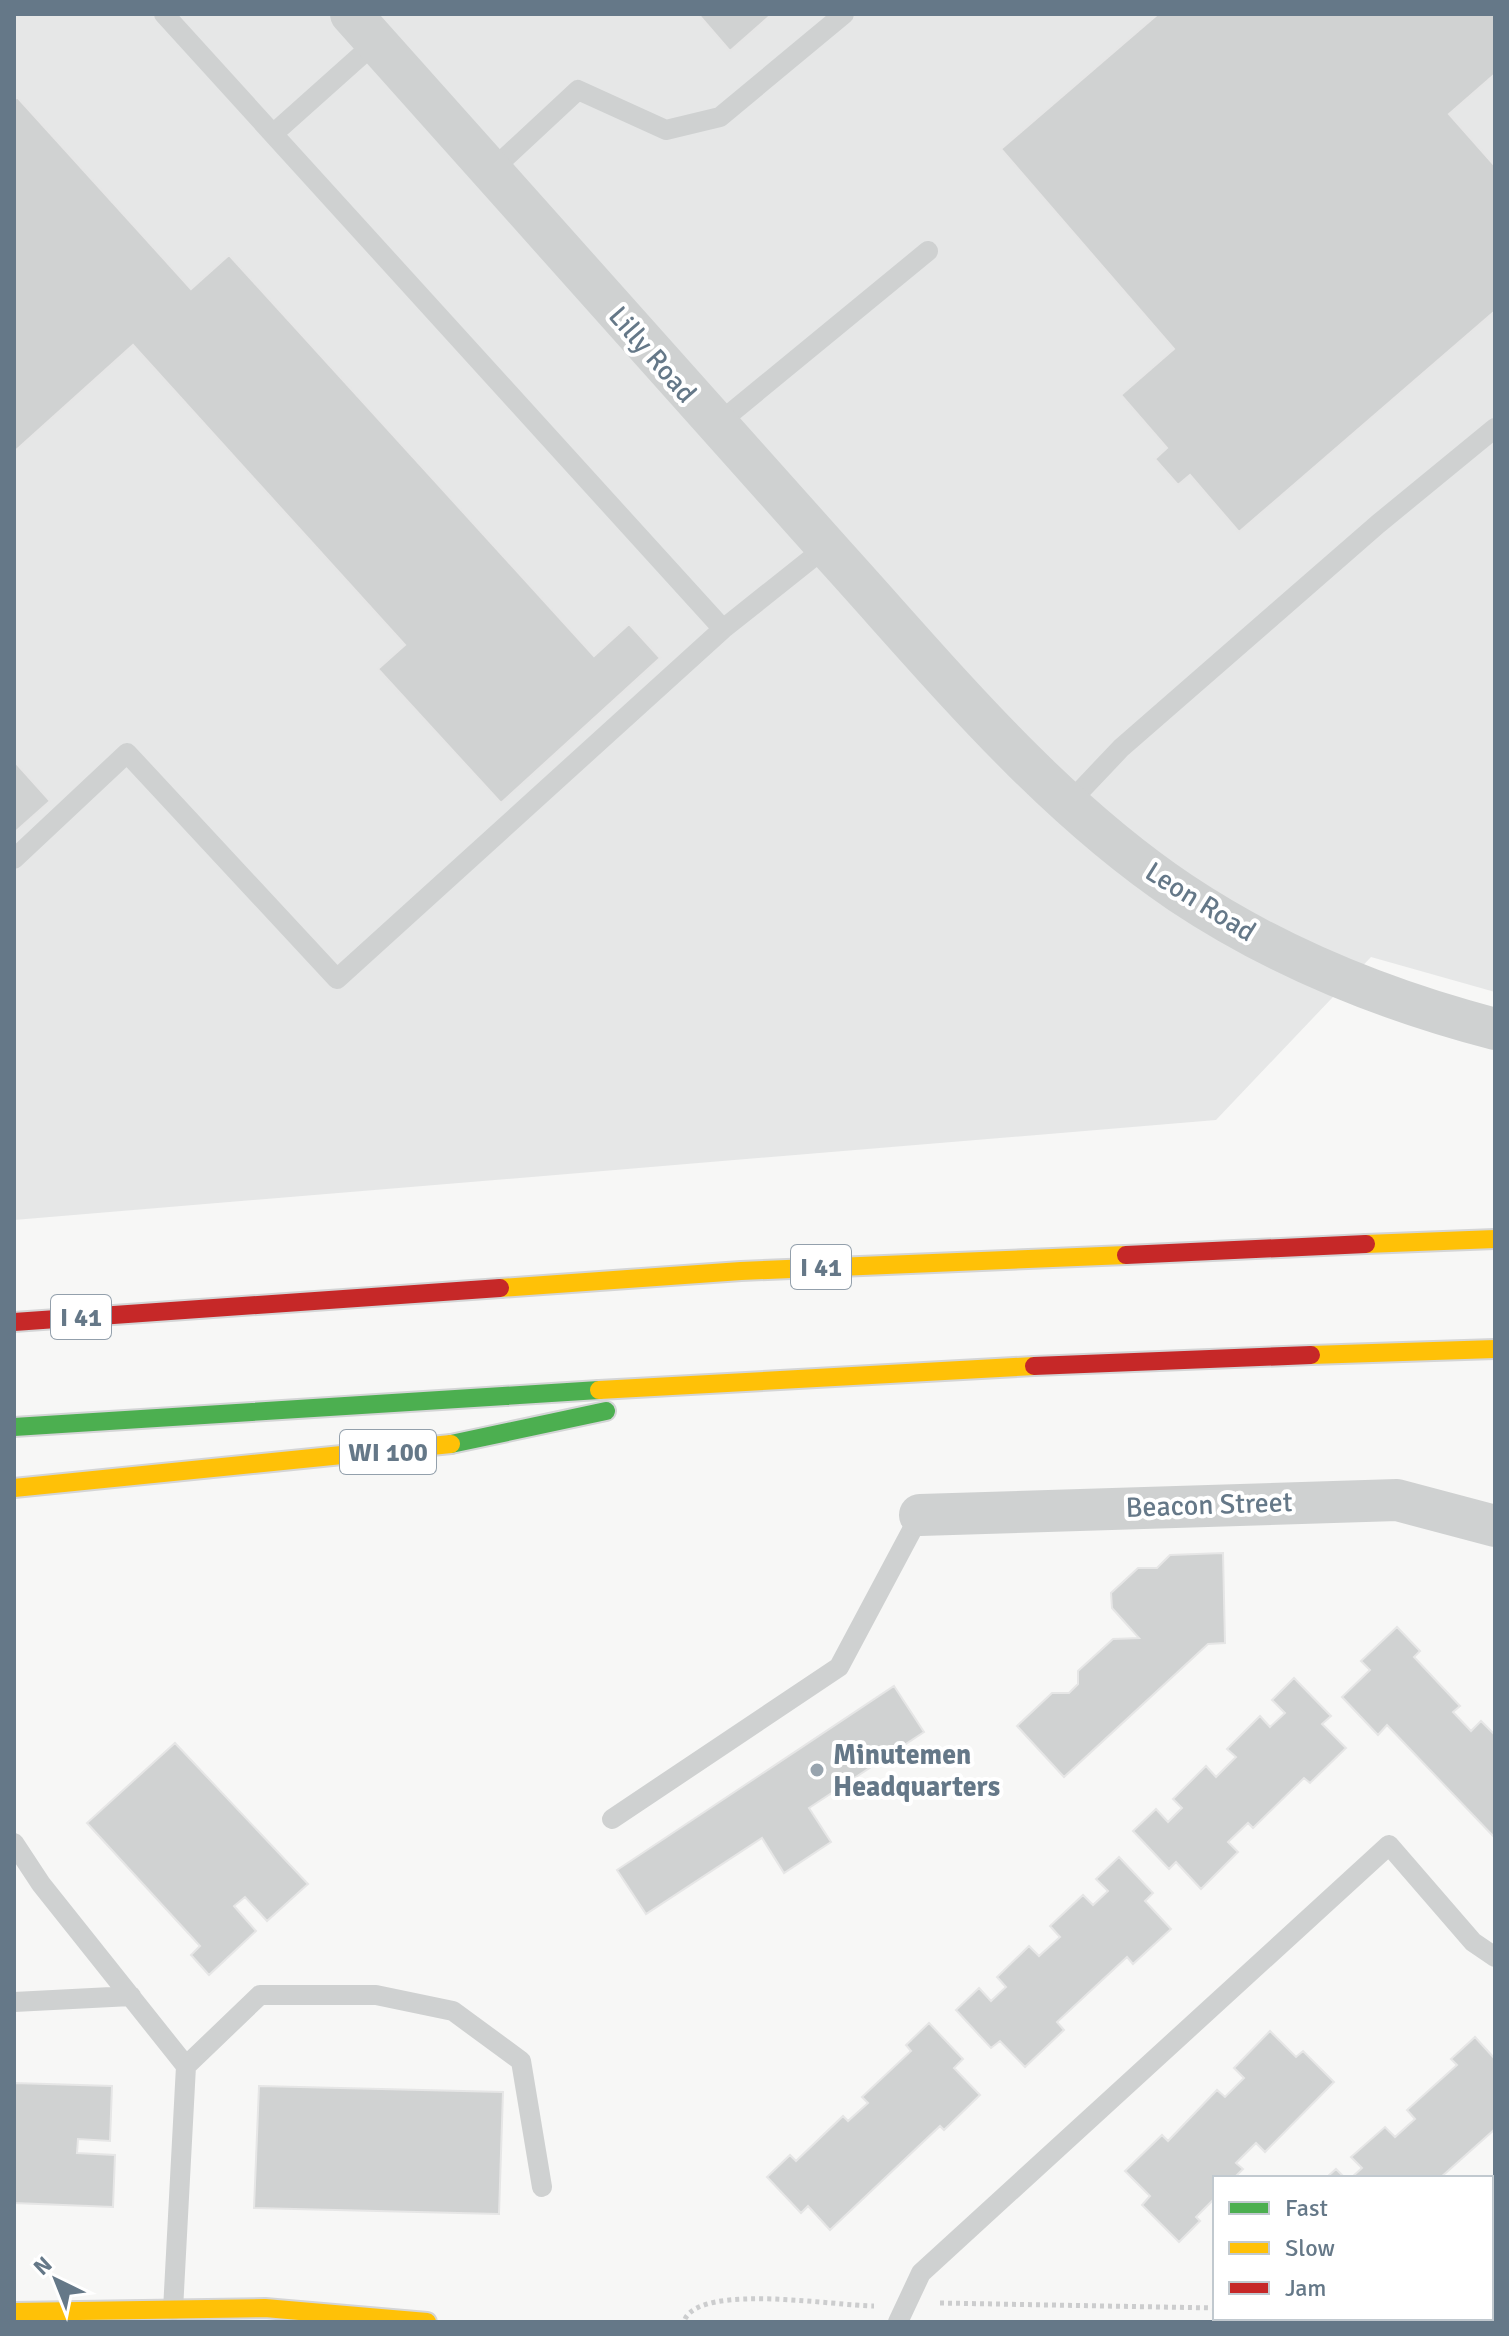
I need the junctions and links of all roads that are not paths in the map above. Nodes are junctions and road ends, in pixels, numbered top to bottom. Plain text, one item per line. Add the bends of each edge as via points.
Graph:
1 (164, 14) edge
2 (844, 14) edge
3 (363, 28) edge
4 (273, 134) junction
5 (492, 170) junction
6 (928, 251) dead end
7 (715, 426) junction
8 (1495, 428) edge
9 (826, 547) junction
10 (723, 629) junction
11 (958, 691) joint
12 (1068, 804) junction
13 (14, 859) edge
14 (1495, 1029) edge
15 (1495, 1239) edge
16 (14, 1322) edge
17 (1495, 1349) edge
18 (757, 1379) junction
19 (14, 1427) edge
20 (14, 1488) edge
21 (920, 1515) joint
22 (1495, 1526) edge
23 (612, 1819) dead end
24 (14, 1843) edge
25 (1495, 1957) edge
26 (131, 1996) junction
27 (14, 2002) edge
28 (186, 2066) junction
29 (542, 2187) dead end
30 (173, 2310) junction
31 (14, 2312) edge
32 (902, 2314) edge
33 (427, 2322) edge

1 - 4 lane
2 - 5 lane via 720,117 666,130 578,90
3 - 4 lane
3 - 5 street, Lilly Road
4 - 10 lane
5 - 7 street, Lilly Road
6 - 7 lane
7 - 9 street, Lilly Road
8 - 12 lane via 1121,748
9 - 10 lane
9 - 11 street, Lilly Road
10 - 13 lane via 337,979 127,753
11 - 12 street, Leon Road
12 - 14 street, Leon Road via 1182,894 1300,961 1435,1013
15 - 16 main road, I 41 via 741,1271
17 - 18 main road
18 - 19 main road
18 - 20 main road, WI 100 via 435,1447
21 - 22 street, Beacon Street via 1397,1500
21 - 23 lane via 839,1667
24 - 26 lane
25 - 32 lane via 1473,1942 1389,1845 921,2273
26 - 27 lane
26 - 28 lane
28 - 29 lane via 260,1995 376,1995 453,2011 521,2061
28 - 30 lane
30 - 31 main road
30 - 33 main road via 265,2308

